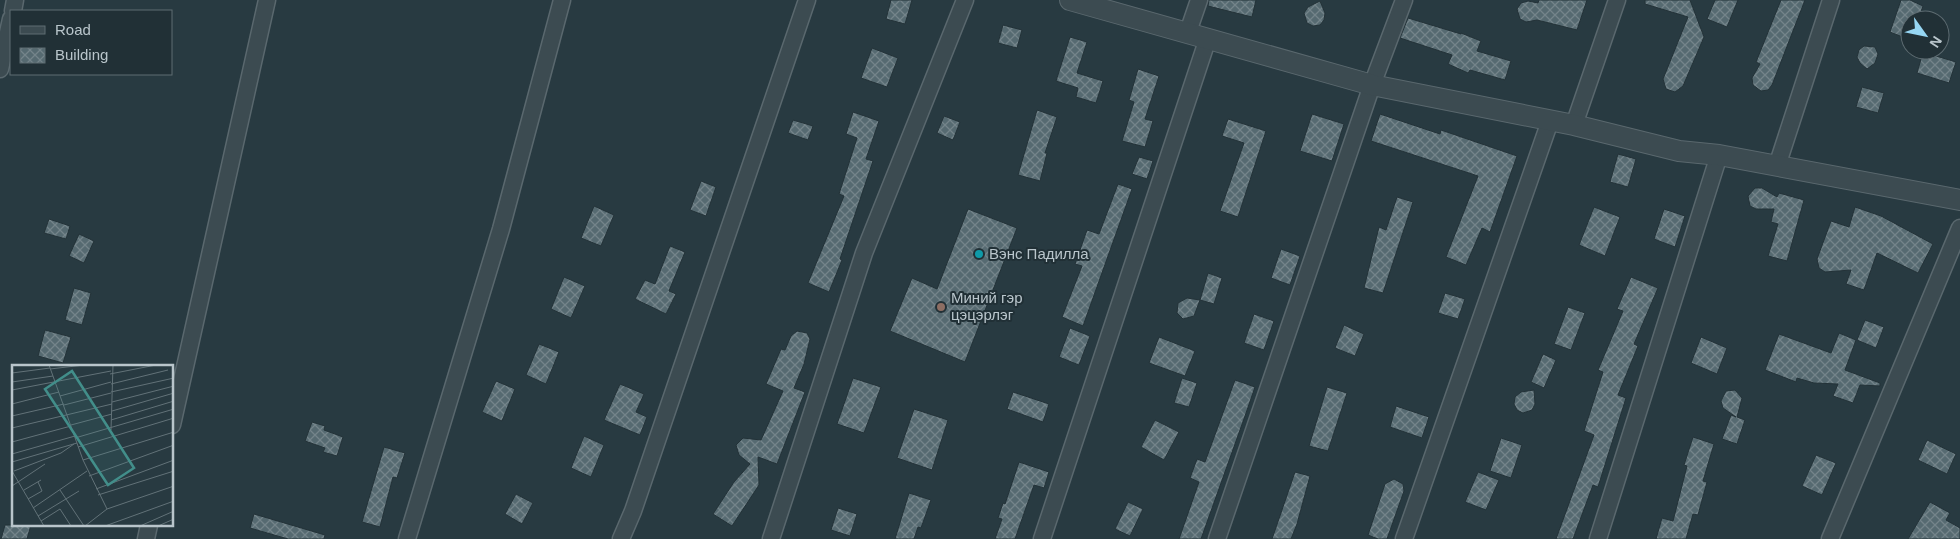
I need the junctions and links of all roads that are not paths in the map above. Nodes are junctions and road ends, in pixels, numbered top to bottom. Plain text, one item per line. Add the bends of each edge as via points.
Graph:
1 (267, 0) edge
2 (562, 0) edge
3 (807, 0) edge
4 (964, 0) edge
5 (1070, 0) edge
6 (1199, 0) edge
7 (1404, 0) edge
8 (1617, 0) edge
9 (1831, 0) edge
10 (10, 24) edge
11 (1188, 32) junction
12 (1208, 38) junction
13 (0, 69) edge
14 (1372, 85) junction
15 (1550, 122) junction
16 (1574, 125) junction
17 (1719, 155) junction
18 (1777, 166) junction
19 (1960, 200) edge
20 (1960, 228) edge
21 (174, 416) edge
22 (149, 526) edge
23 (146, 539) edge
24 (407, 539) edge
25 (621, 539) edge
26 (771, 539) edge
27 (1042, 539) edge
28 (1217, 539) edge
29 (1404, 539) edge
30 (1598, 539) edge
31 (1830, 539) edge

1 - 21 street
2 - 24 street via 501,229
3 - 25 street
4 - 26 street via 864,253
5 - 11 street
6 - 11 street
7 - 14 street
8 - 16 street
9 - 18 street
10 - 13 street
11 - 12 street
12 - 14 street
12 - 27 street
14 - 15 street
14 - 28 street
15 - 16 street
15 - 29 street
16 - 17 street via 1679,150
17 - 18 street
17 - 30 street
18 - 19 street
20 - 31 street
22 - 23 street

